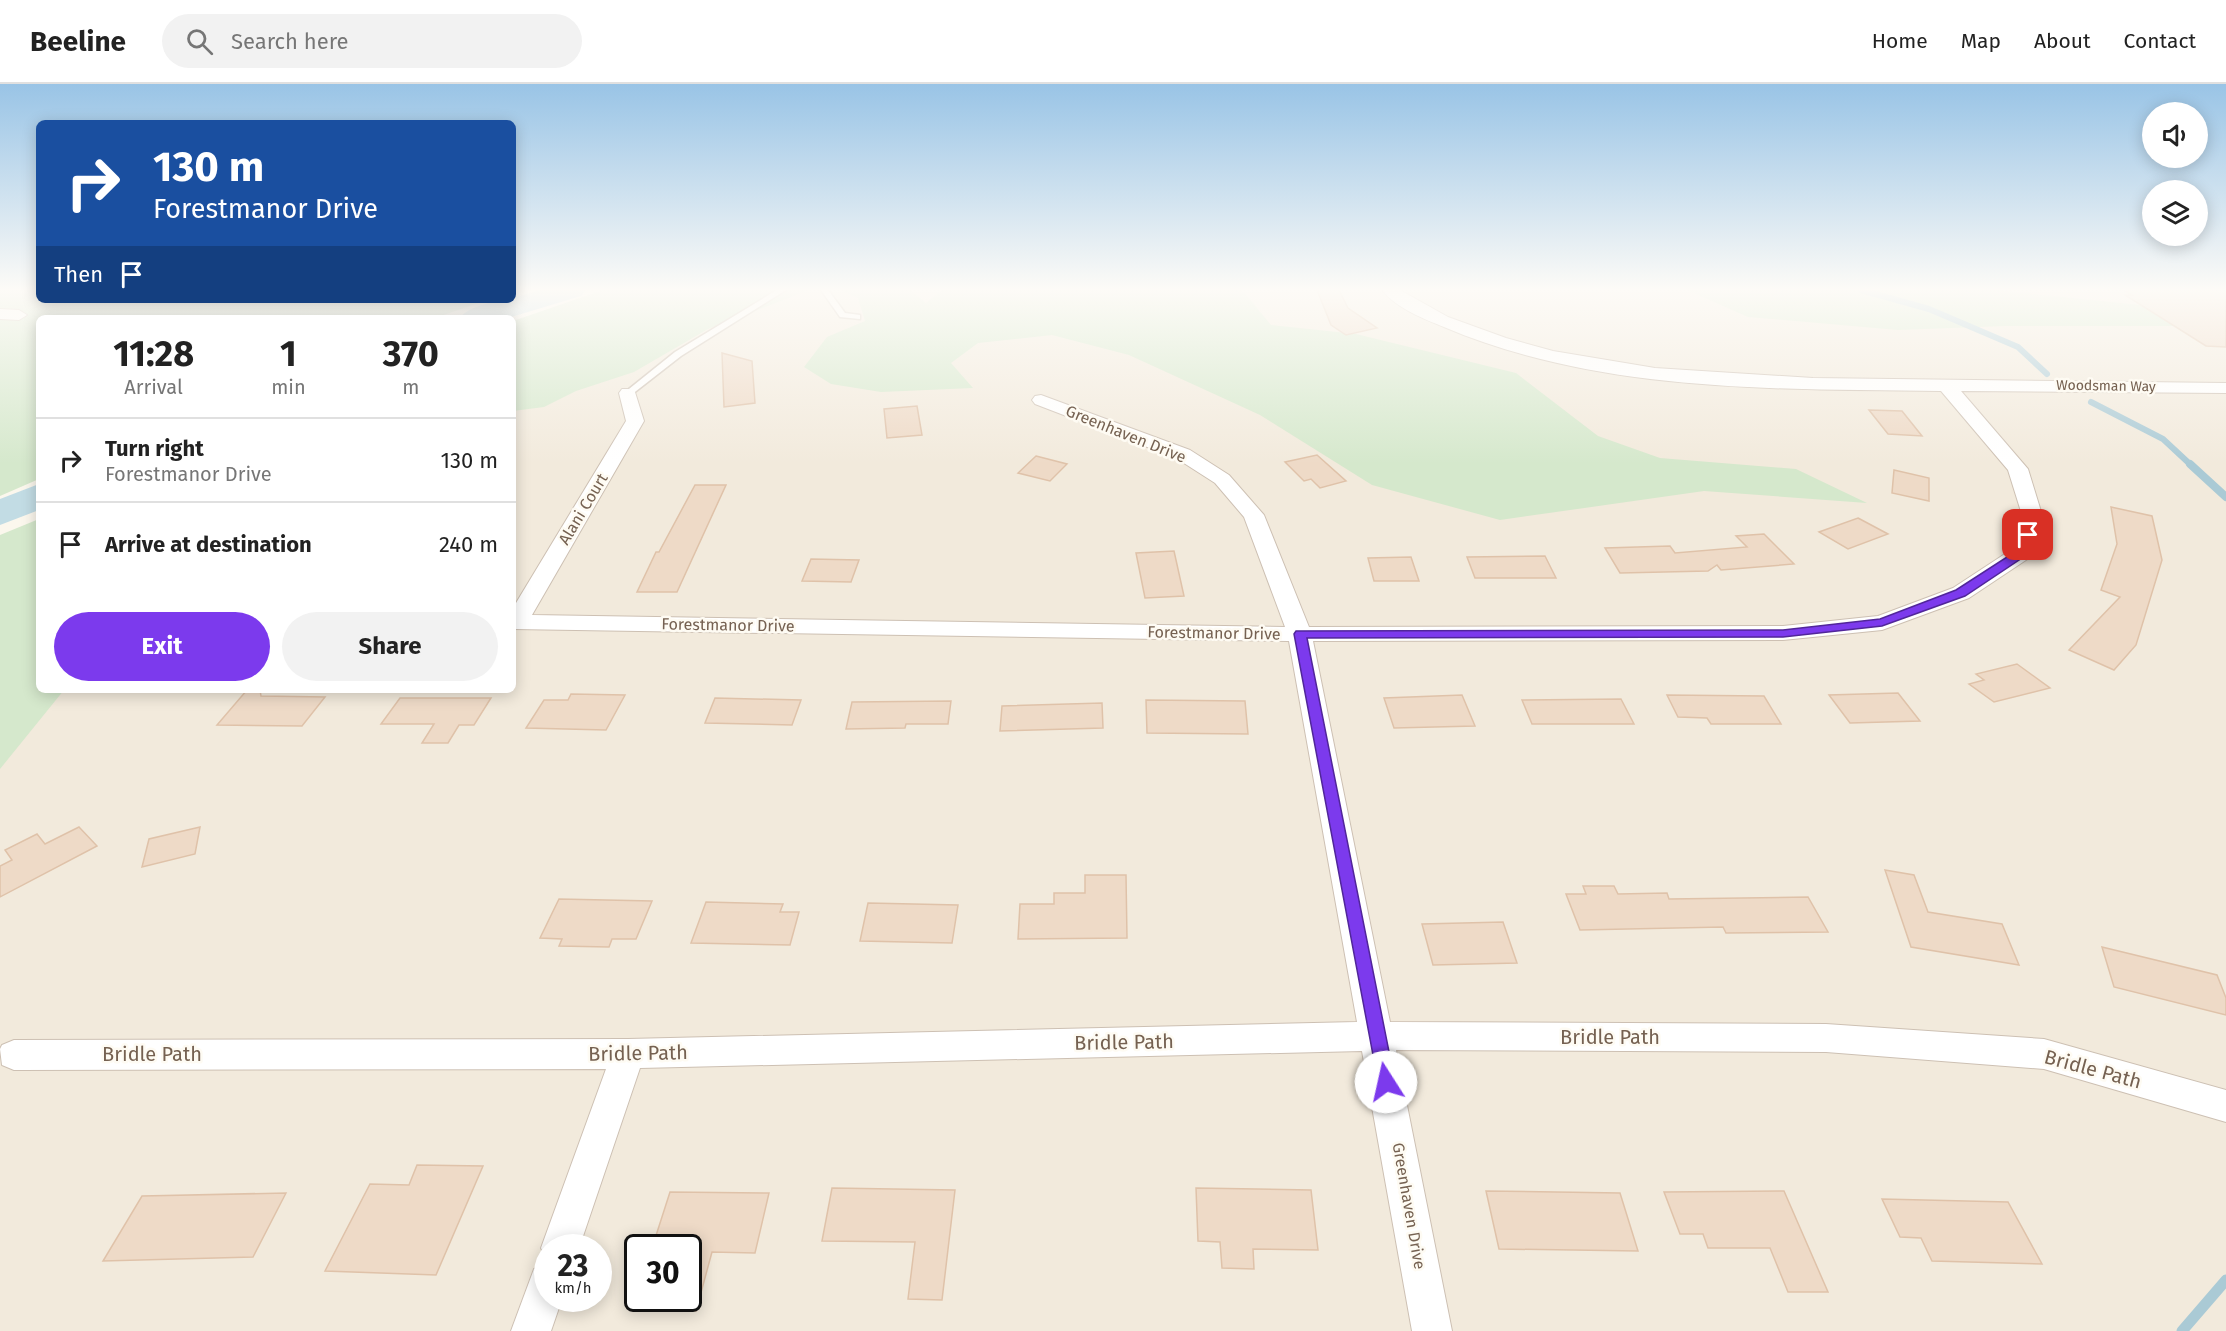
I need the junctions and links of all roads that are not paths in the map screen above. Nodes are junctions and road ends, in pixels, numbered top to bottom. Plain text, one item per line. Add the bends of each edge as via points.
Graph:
1 (687, 348) edge
2 (1518, 348) edge
3 (1946, 385) junction
4 (2226, 388) edge
5 (628, 393) joint
6 (1041, 400) dead end
7 (516, 619) edge
8 (516, 622) edge
9 (1300, 634) junction
10 (1377, 1036) junction
11 (628, 1054) junction
12 (14, 1055) dead end
13 (2226, 1106) edge
14 (565, 1234) edge
15 (538, 1312) edge
16 (531, 1331) edge
17 (1432, 1331) edge

1 - 5 lane
2 - 3 street, Woodsman Way via 1612,368 1703,379
3 - 4 street, Woodsman Way
3 - 9 street, Forestmanor Drive via 2018,469 2033,518 2024,551 1961,593 1882,623 1783,633
5 - 7 street, Alani Court via 635,421
6 - 9 street, Greenhaven Drive via 1183,454 1222,479 1254,515
8 - 9 street, Forestmanor Drive
9 - 10 street, Greenhaven Drive
10 - 11 street, Bridle Path
10 - 13 street, Bridle Path via 1826,1038 2044,1054
10 - 17 street, Greenhaven Drive
11 - 12 street, Bridle Path
11 - 14 street
15 - 16 street

